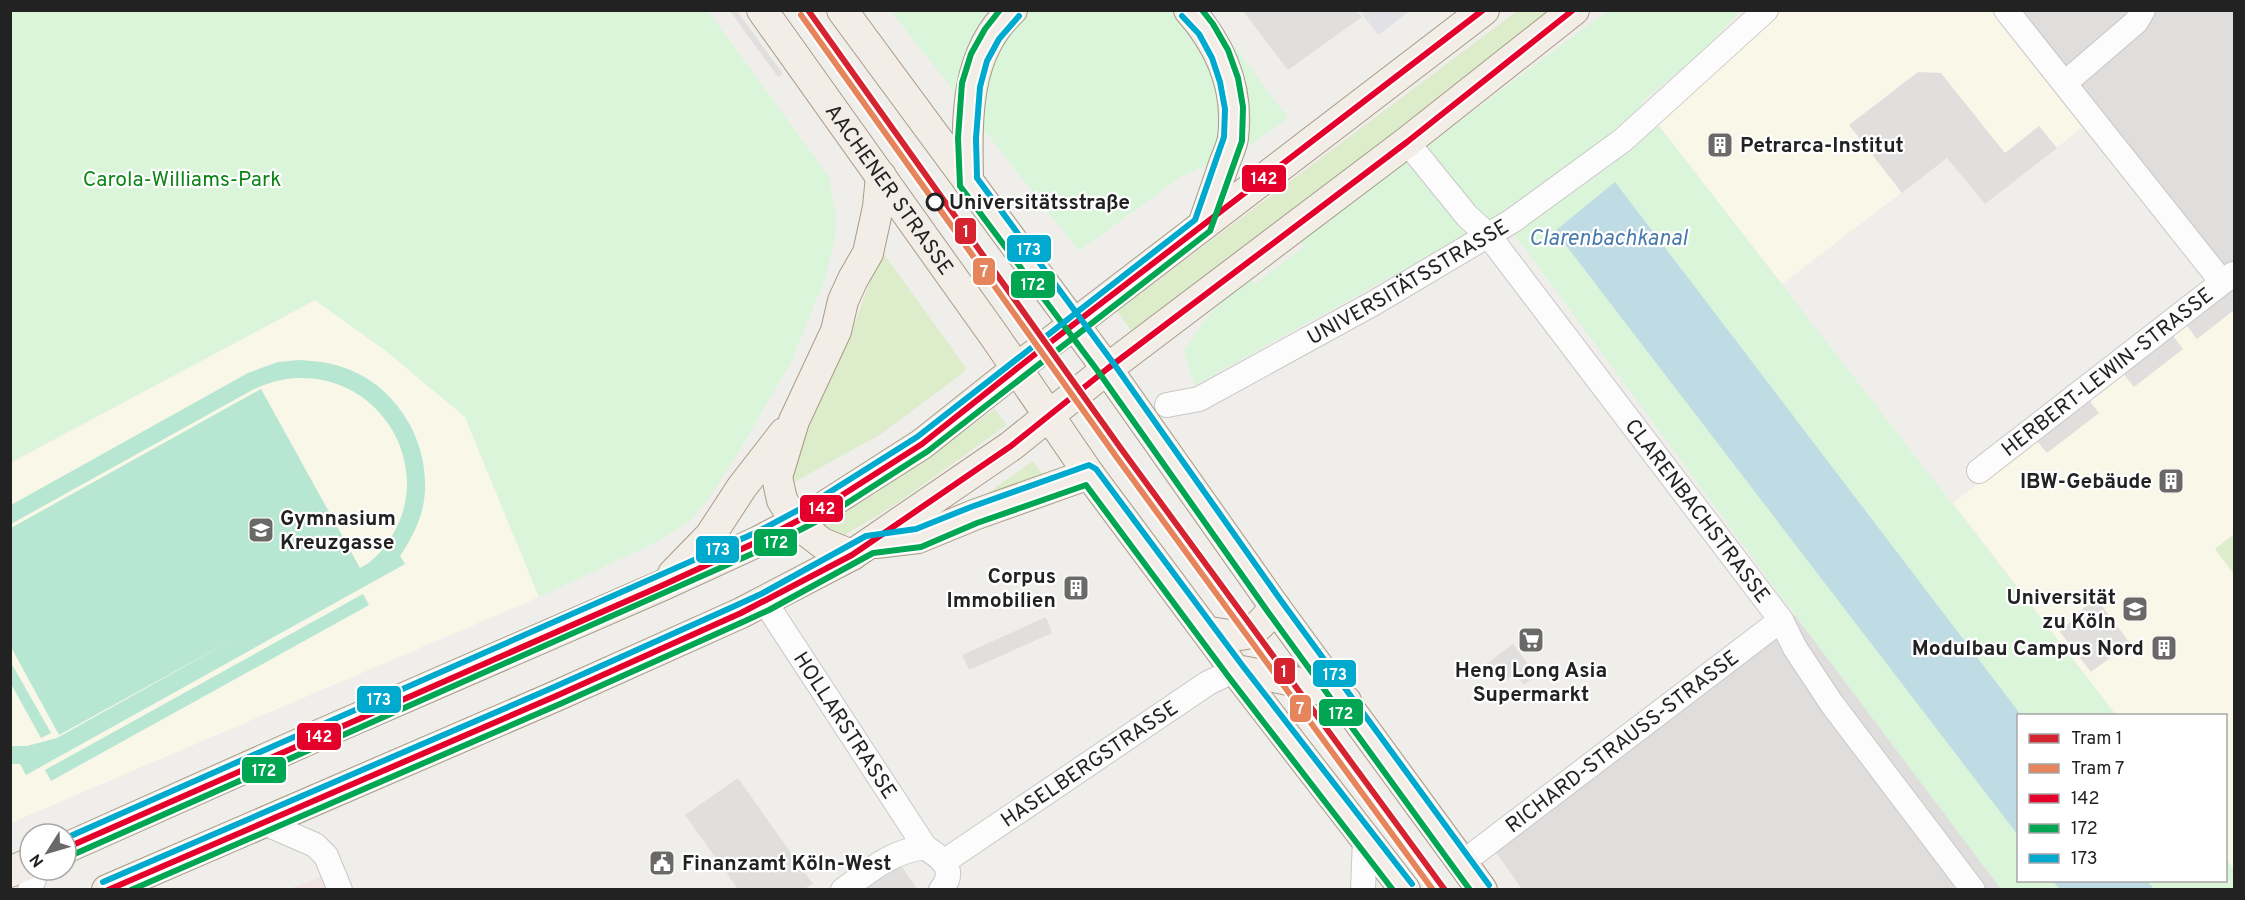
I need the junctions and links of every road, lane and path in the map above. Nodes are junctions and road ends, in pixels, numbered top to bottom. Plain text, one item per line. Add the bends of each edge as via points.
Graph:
1 (762, 10) edge
2 (842, 10) edge
3 (1012, 10) edge
4 (1189, 10) edge
5 (1484, 10) edge
6 (1574, 10) edge
7 (1766, 10) edge
8 (2006, 10) edge
9 (2144, 10) edge
10 (2065, 83) junction
11 (1407, 142) junction
12 (881, 176) junction
13 (968, 181) junction
14 (1203, 225) junction
15 (1489, 236) junction
16 (2228, 277) edge
17 (1074, 325) junction
18 (1107, 369) junction
19 (1017, 370) junction
20 (1167, 405) dead end
21 (1049, 416) junction
22 (794, 421) junction
23 (1978, 471) dead end
24 (1089, 474) junction
25 (796, 523) junction
26 (861, 550) junction
27 (661, 586) junction
28 (765, 602) junction
29 (1275, 607) junction
30 (1781, 620) junction
31 (1209, 632) junction
32 (1235, 670) junction
33 (1346, 701) junction
34 (262, 822) junction
35 (1365, 838) junction
36 (78, 843) edge
37 (935, 854) junction
38 (1462, 863) junction
39 (107, 890) edge
40 (340, 890) edge
41 (843, 890) edge
42 (941, 890) edge
43 (1364, 890) edge
44 (1405, 890) edge
45 (1482, 890) edge
46 (1974, 890) edge

1 - 12 main road, AACHENER STRASSE
2 - 13 main road
3 - 13 main road via 992,34 971,85
4 - 14 main road via 1220,54 1233,108 1233,139
5 - 14 main road
6 - 11 main road
7 - 15 street, UNIVERSITÄTSSTRASSE via 1623,140
8 - 10 street
9 - 10 street via 2136,22
10 - 16 street
11 - 15 street, CLARENBACHSTRASSE via 1467,216
11 - 18 main road
12 - 19 main road, AACHENER STRASSE
12 - 22 main road via 868,253 852,279 836,331
13 - 17 main road
14 - 17 main road
15 - 20 street, UNIVERSITÄTSSTRASSE via 1199,399
15 - 30 street, CLARENBACHSTRASSE
16 - 23 street, HERBERT-LEWIN-STRASSE
17 - 18 main road
17 - 19 main road
18 - 21 main road
18 - 29 main road
19 - 21 main road, AACHENER STRASSE
19 - 25 main road via 922,444
21 - 24 main road, AACHENER STRASSE
21 - 26 main road
22 - 25 main road via 777,477 782,500
22 - 27 main road via 742,487 710,536
24 - 26 main road via 918,538
24 - 31 main road, AACHENER STRASSE
25 - 26 main road via 822,543
25 - 27 main road
26 - 28 main road
27 - 36 main road
28 - 34 main road
28 - 37 street, HOLLARSTRASSE
29 - 31 main road via 1246,635
29 - 33 main road
30 - 38 street, RICHARD-STRAUSS-STRASSE
30 - 46 street, CLARENBACHSTRASSE via 1832,704
31 - 32 main road, AACHENER STRASSE
32 - 33 main road via 1290,679
32 - 35 main road, AACHENER STRASSE
32 - 37 street, HASELBERGSTRASSE via 1208,683
33 - 38 main road
34 - 39 main road
34 - 40 street via 315,845 326,856
35 - 43 street
35 - 44 main road, AACHENER STRASSE
37 - 41 street, HASELBERGSTRASSE via 906,850
37 - 42 street via 948,871
38 - 45 main road

